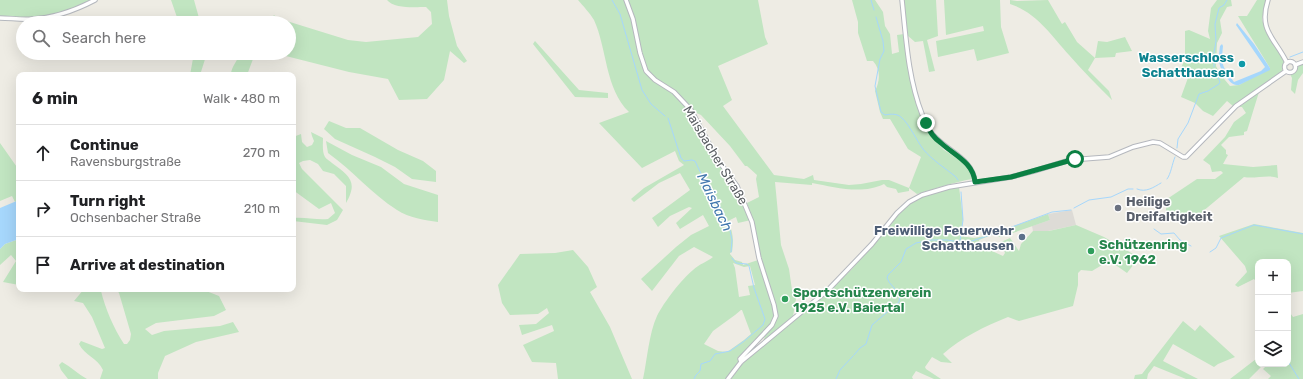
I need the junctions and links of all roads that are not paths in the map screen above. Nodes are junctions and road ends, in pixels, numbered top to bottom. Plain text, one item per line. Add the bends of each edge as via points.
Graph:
1 (94, 0) edge
2 (626, 0) edge
3 (902, 0) edge
4 (1268, 0) edge
5 (50, 16) edge
6 (0, 18) edge
7 (16, 19) edge
8 (1303, 62) edge
9 (1287, 63) junction
10 (1295, 65) junction
11 (1286, 71) junction
12 (975, 182) junction
13 (741, 362) junction
14 (728, 379) edge

1 - 5 street
2 - 13 street, Maisbacher Straße via 646,71 674,92 691,110 718,160 737,186 752,222 776,318 740,359
3 - 12 street via 909,65 918,104 930,131 969,166
4 - 9 street via 1264,15 1266,25
6 - 7 street
8 - 10 street
9 - 10 street
9 - 11 street
10 - 11 street via 1292,72
11 - 12 street via 1228,114 1187,157 1154,142 1109,157 1070,160 1028,172
12 - 13 street via 928,192 903,207 868,249 828,290
13 - 14 street

